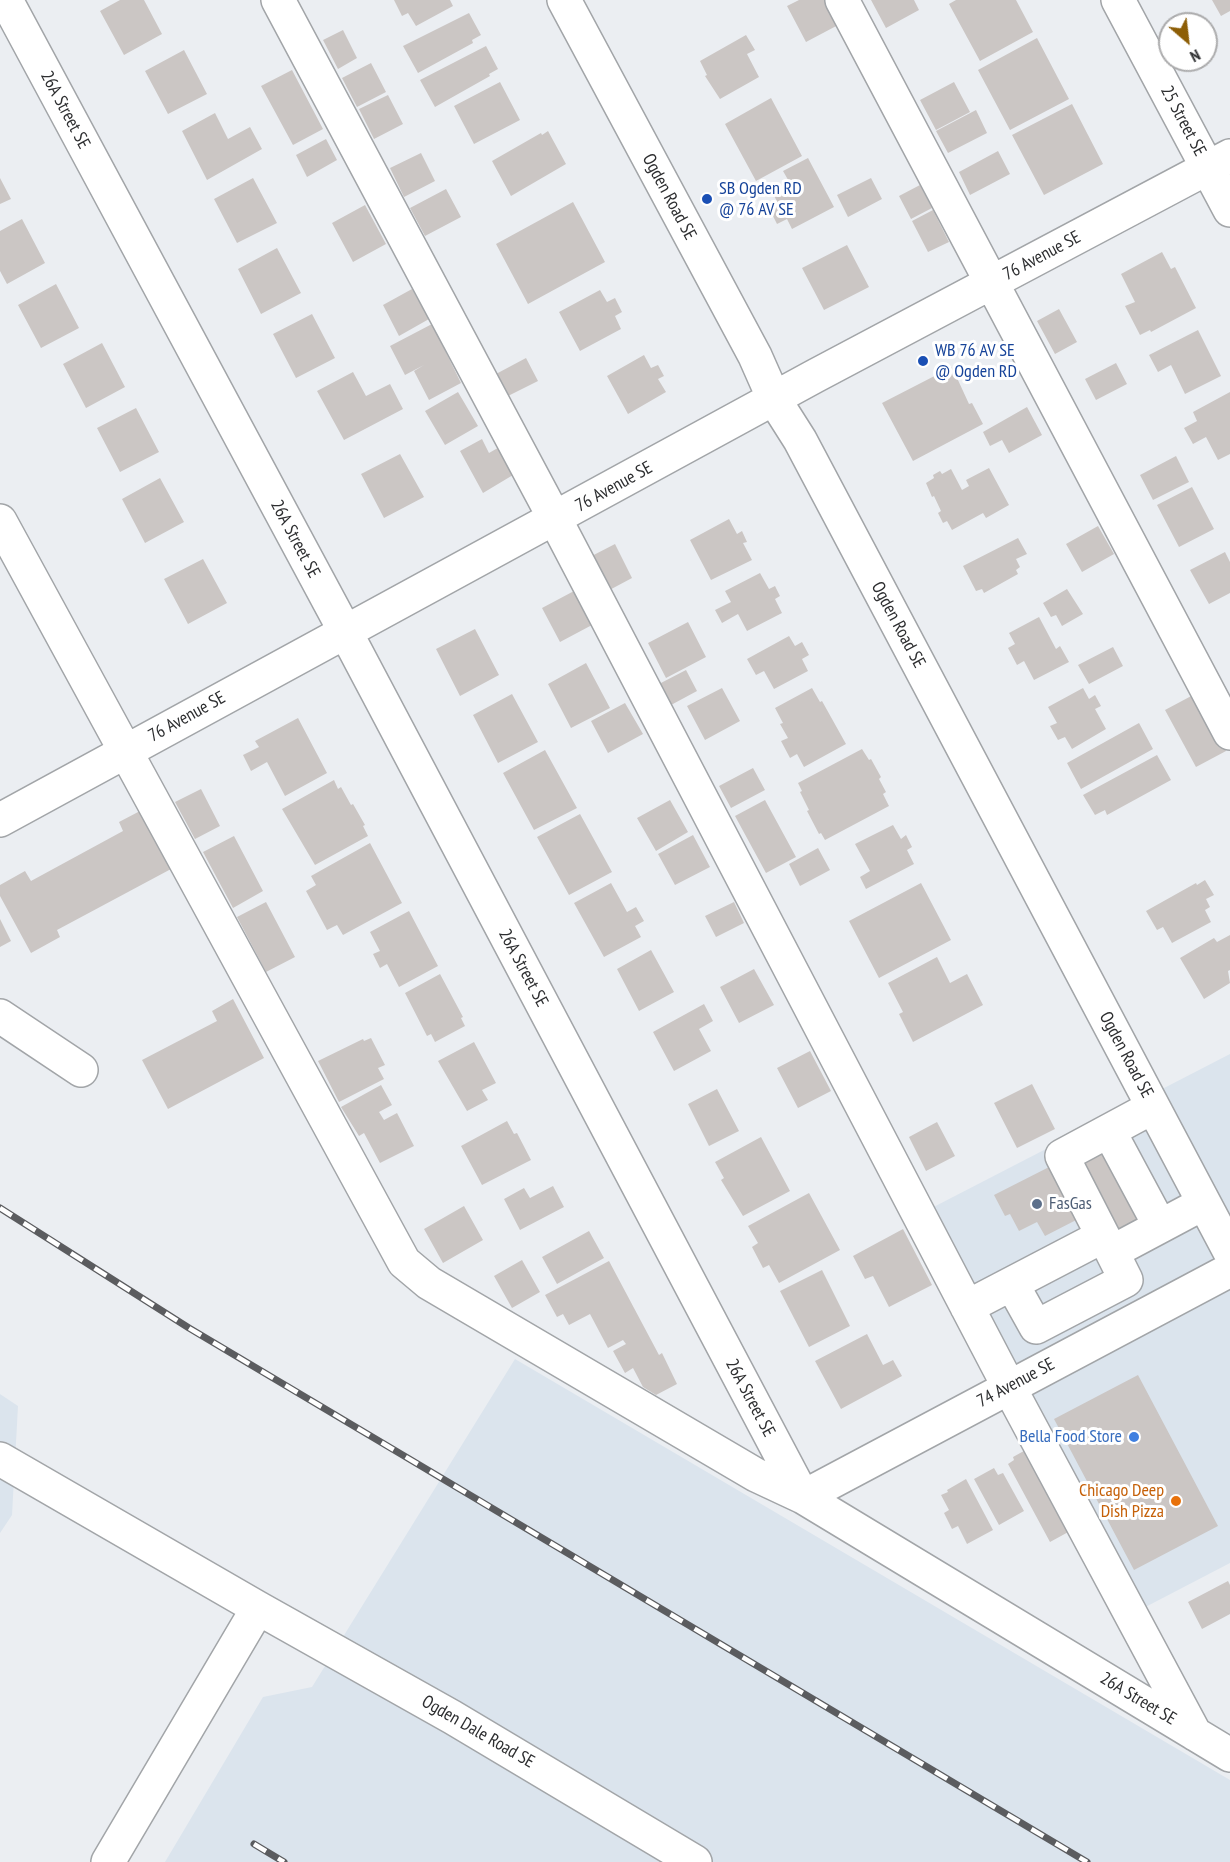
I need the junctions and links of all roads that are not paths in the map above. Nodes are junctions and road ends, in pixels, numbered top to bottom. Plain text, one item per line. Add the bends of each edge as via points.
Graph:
1 (6, 0) edge
2 (278, 0) edge
3 (564, 0) edge
4 (842, 0) edge
5 (1118, 0) edge
6 (1219, 162) edge
7 (1230, 210) edge
8 (992, 283) junction
9 (774, 399) junction
10 (555, 519) junction
11 (0, 521) edge
12 (345, 631) junction
13 (1230, 732) edge
14 (125, 751) junction
15 (0, 820) edge
16 (0, 1016) edge
17 (81, 1070) dead end
18 (1153, 1107) junction
19 (1109, 1131) junction
20 (1204, 1203) junction
21 (1160, 1226) junction
22 (1108, 1244) junction
23 (1230, 1252) edge
24 (1230, 1270) edge
25 (1012, 1284) junction
26 (967, 1307) junction
27 (1009, 1387) junction
28 (0, 1459) edge
29 (802, 1497) junction
30 (258, 1608) junction
31 (1195, 1734) junction
32 (1230, 1755) edge
33 (108, 1862) edge
34 (695, 1862) edge

1 - 12 street, 26A Street SE
2 - 10 street
3 - 9 street, Ogden Road SE via 755,356
4 - 8 street
5 - 6 street, 25 Street SE
6 - 7 street, 25 Street SE
6 - 8 street, 76 Avenue SE
8 - 9 street, 76 Avenue SE
8 - 13 street
9 - 10 street, 76 Avenue SE
9 - 18 street, Ogden Road SE via 800,440
10 - 12 street, 76 Avenue SE
10 - 26 street
11 - 14 street
12 - 14 street, 76 Avenue SE
12 - 29 street, 26A Street SE
14 - 15 street, 76 Avenue SE
14 - 29 street via 404,1262 429,1284 756,1475
16 - 17 street
18 - 19 street
18 - 20 street, Ogden Road SE
19 - 21 street
19 - 22 street via 1062,1156
20 - 21 street
20 - 23 street, Ogden Road SE
21 - 22 street
22 - 25 street
22 - 25 street via 1126,1280 1036,1327
24 - 27 street, 74 Avenue SE
25 - 26 street
26 - 27 street
27 - 29 street, 74 Avenue SE
27 - 31 street
28 - 30 street, Ogden Dale Road SE
29 - 31 street, 26A Street SE
30 - 33 street
30 - 34 street, Ogden Dale Road SE via 452,1716
31 - 32 street, 26A Street SE

